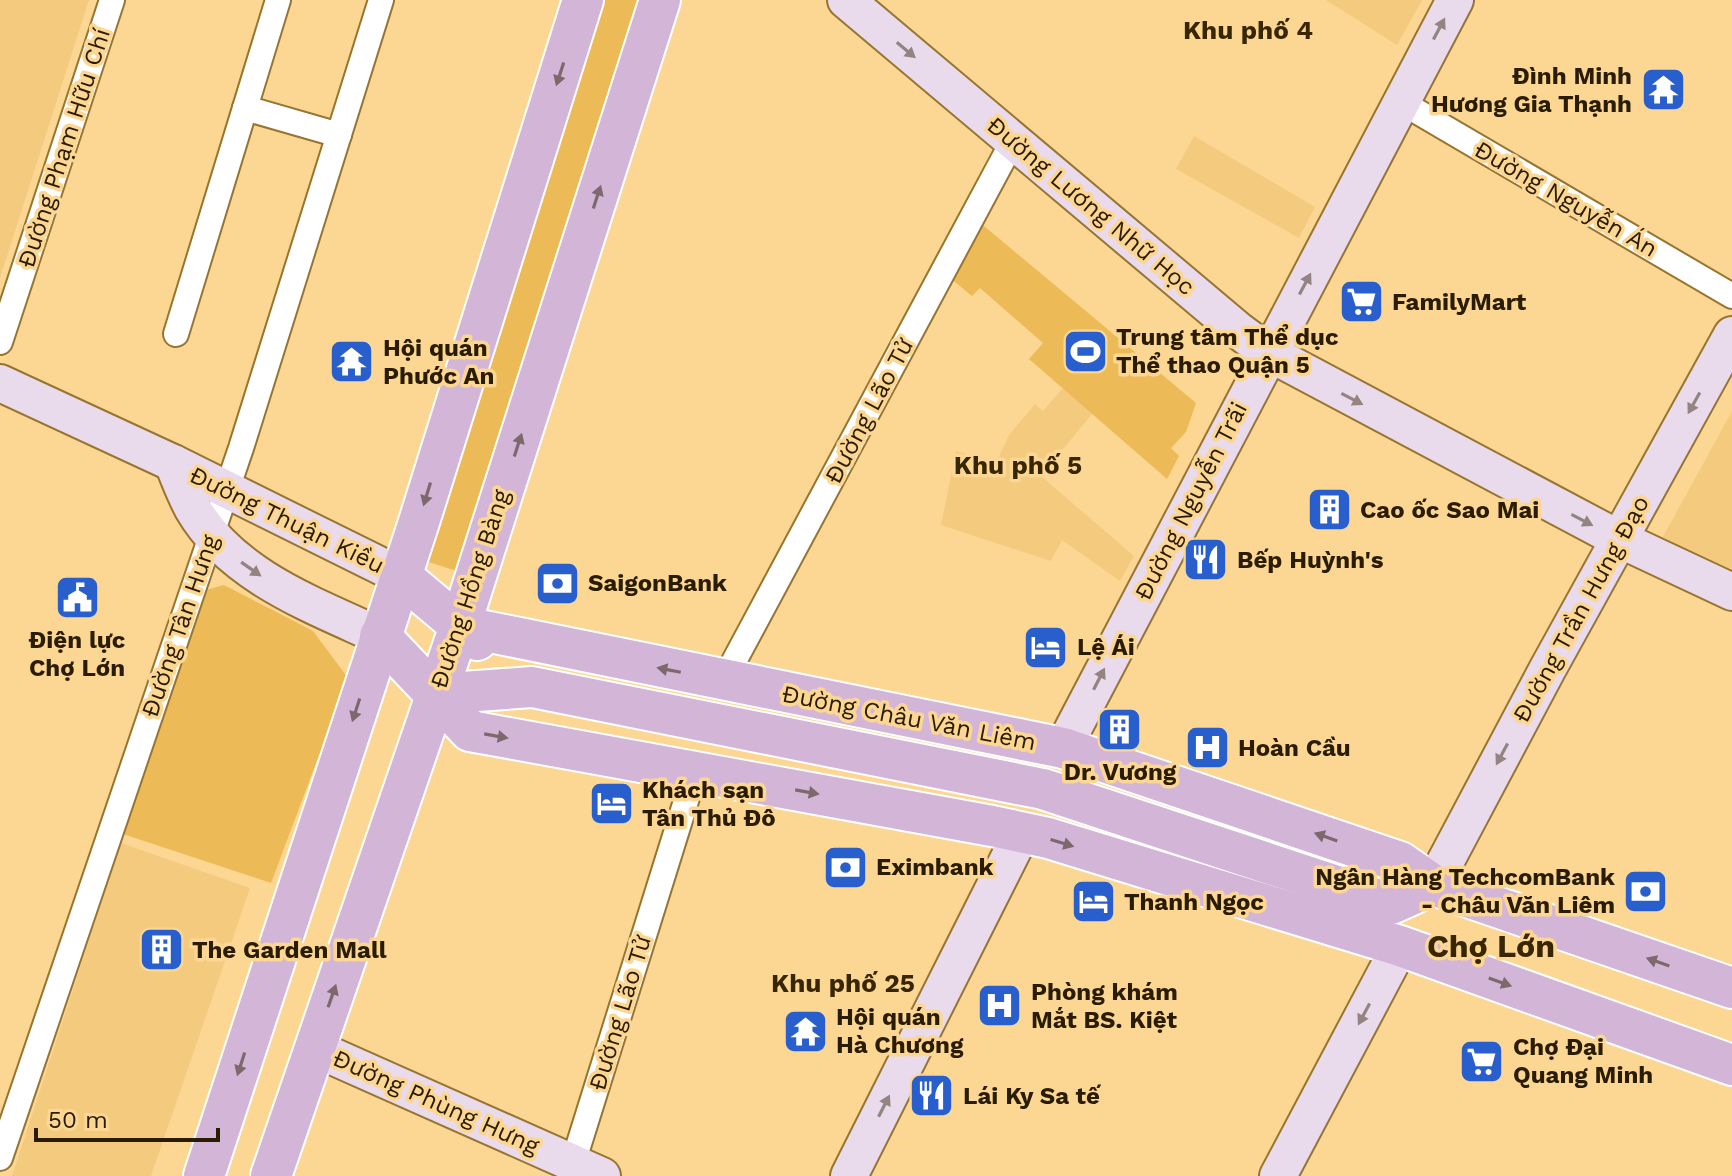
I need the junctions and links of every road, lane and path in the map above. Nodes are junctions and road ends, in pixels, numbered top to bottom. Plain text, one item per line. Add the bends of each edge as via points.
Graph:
1 (112, 0) edge
2 (278, 0) edge
3 (381, 0) edge
4 (583, 0) edge
5 (660, 0) edge
6 (847, 0) edge
7 (1455, 0) edge
8 (1401, 102) junction
9 (245, 108) junction
10 (339, 135) junction
11 (1013, 141) junction
12 (1732, 296) edge
13 (176, 334) dead end
14 (1732, 335) edge
15 (0, 342) edge
16 (1269, 353) junction
17 (0, 383) edge
18 (173, 463) junction
19 (227, 490) junction
20 (212, 534) junction
21 (1619, 539) junction
22 (401, 576) junction
23 (1732, 592) edge
24 (460, 626) junction
25 (380, 636) junction
26 (724, 680) junction
27 (532, 687) junction
28 (435, 694) junction
29 (711, 722) junction
30 (1063, 748) junction
31 (695, 772) junction
32 (1043, 789) junction
33 (1022, 832) junction
34 (1433, 885) junction
35 (1391, 904) junction
36 (1400, 946) junction
37 (1732, 988) edge
38 (254, 1022) junction
39 (314, 1048) junction
40 (1732, 1065) edge
41 (0, 1158) edge
42 (588, 1169) edge
43 (204, 1176) edge
44 (271, 1176) edge
45 (849, 1176) edge
46 (1278, 1176) edge

1 - 15 street, Đường Phạm Hữu Chí
2 - 9 street
3 - 10 street, Đường Tân Hưng
4 -> 22 main road
24 -> 5 main road, Đường Hồng Bàng
6 -> 11 main road, Đường Lương Nhữ Học
8 -> 7 main road, Đường Nguyễn Trãi
8 - 12 street, Đường Nguyễn Án
16 -> 8 main road, Đường Nguyễn Trãi
9 - 10 street
9 - 13 street
10 - 19 street, Đường Tân Hưng
11 - 16 main road, Đường Lương Nhữ Học
11 - 26 street, Đường Lão Tử
14 -> 21 main road, Đường Trần Hưng Đạo
16 -> 21 main road, Đường Lương Nhữ Học
30 -> 16 main road, Đường Nguyễn Trãi
17 - 18 main road, Đường Thuận Kiều
18 - 19 main road, Đường Thuận Kiều
18 - 20 main road, Đường Thuận Kiều via 194,511
19 - 20 street, Đường Tân Hưng
19 - 22 main road, Đường Thuận Kiều
20 -> 25 main road, Đường Thuận Kiều via 266,579
20 - 41 street, Đường Tân Hưng
21 - 23 main road, Đường Lương Nhữ Học
21 -> 34 main road, Đường Trần Hưng Đạo
22 - 24 main road
22 - 25 main road
26 -> 24 main road, Đường Châu Văn Liêm
24 - 27 main road, Đường Châu Văn Liêm
24 - 28 main road, Đường Hồng Bàng
25 - 28 main road
25 -> 38 main road
26 - 29 main road
26 - 30 main road, Đường Châu Văn Liêm
27 - 28 main road, Đường Châu Văn Liêm
27 - 29 main road, Đường Châu Văn Liêm
28 -> 31 main road via 470,731
39 -> 28 main road, Đường Hồng Bàng
29 - 31 main road
29 - 32 main road, Đường Châu Văn Liêm
30 - 32 main road
34 -> 30 main road, Đường Châu Văn Liêm via 1400,862
31 -> 33 main road
31 - 42 street, Đường Lão Tử
32 - 33 main road
32 - 35 main road, Đường Châu Văn Liêm
33 -> 36 main road
45 -> 33 main road
34 - 35 main road
34 - 36 main road
37 -> 34 main road, Đường Châu Văn Liêm
35 - 36 main road
36 -> 40 main road
36 -> 46 main road
38 - 39 main road
38 -> 43 main road
39 - 42 main road, Đường Phùng Hưng
39 - 44 main road, Đường Hồng Bàng

